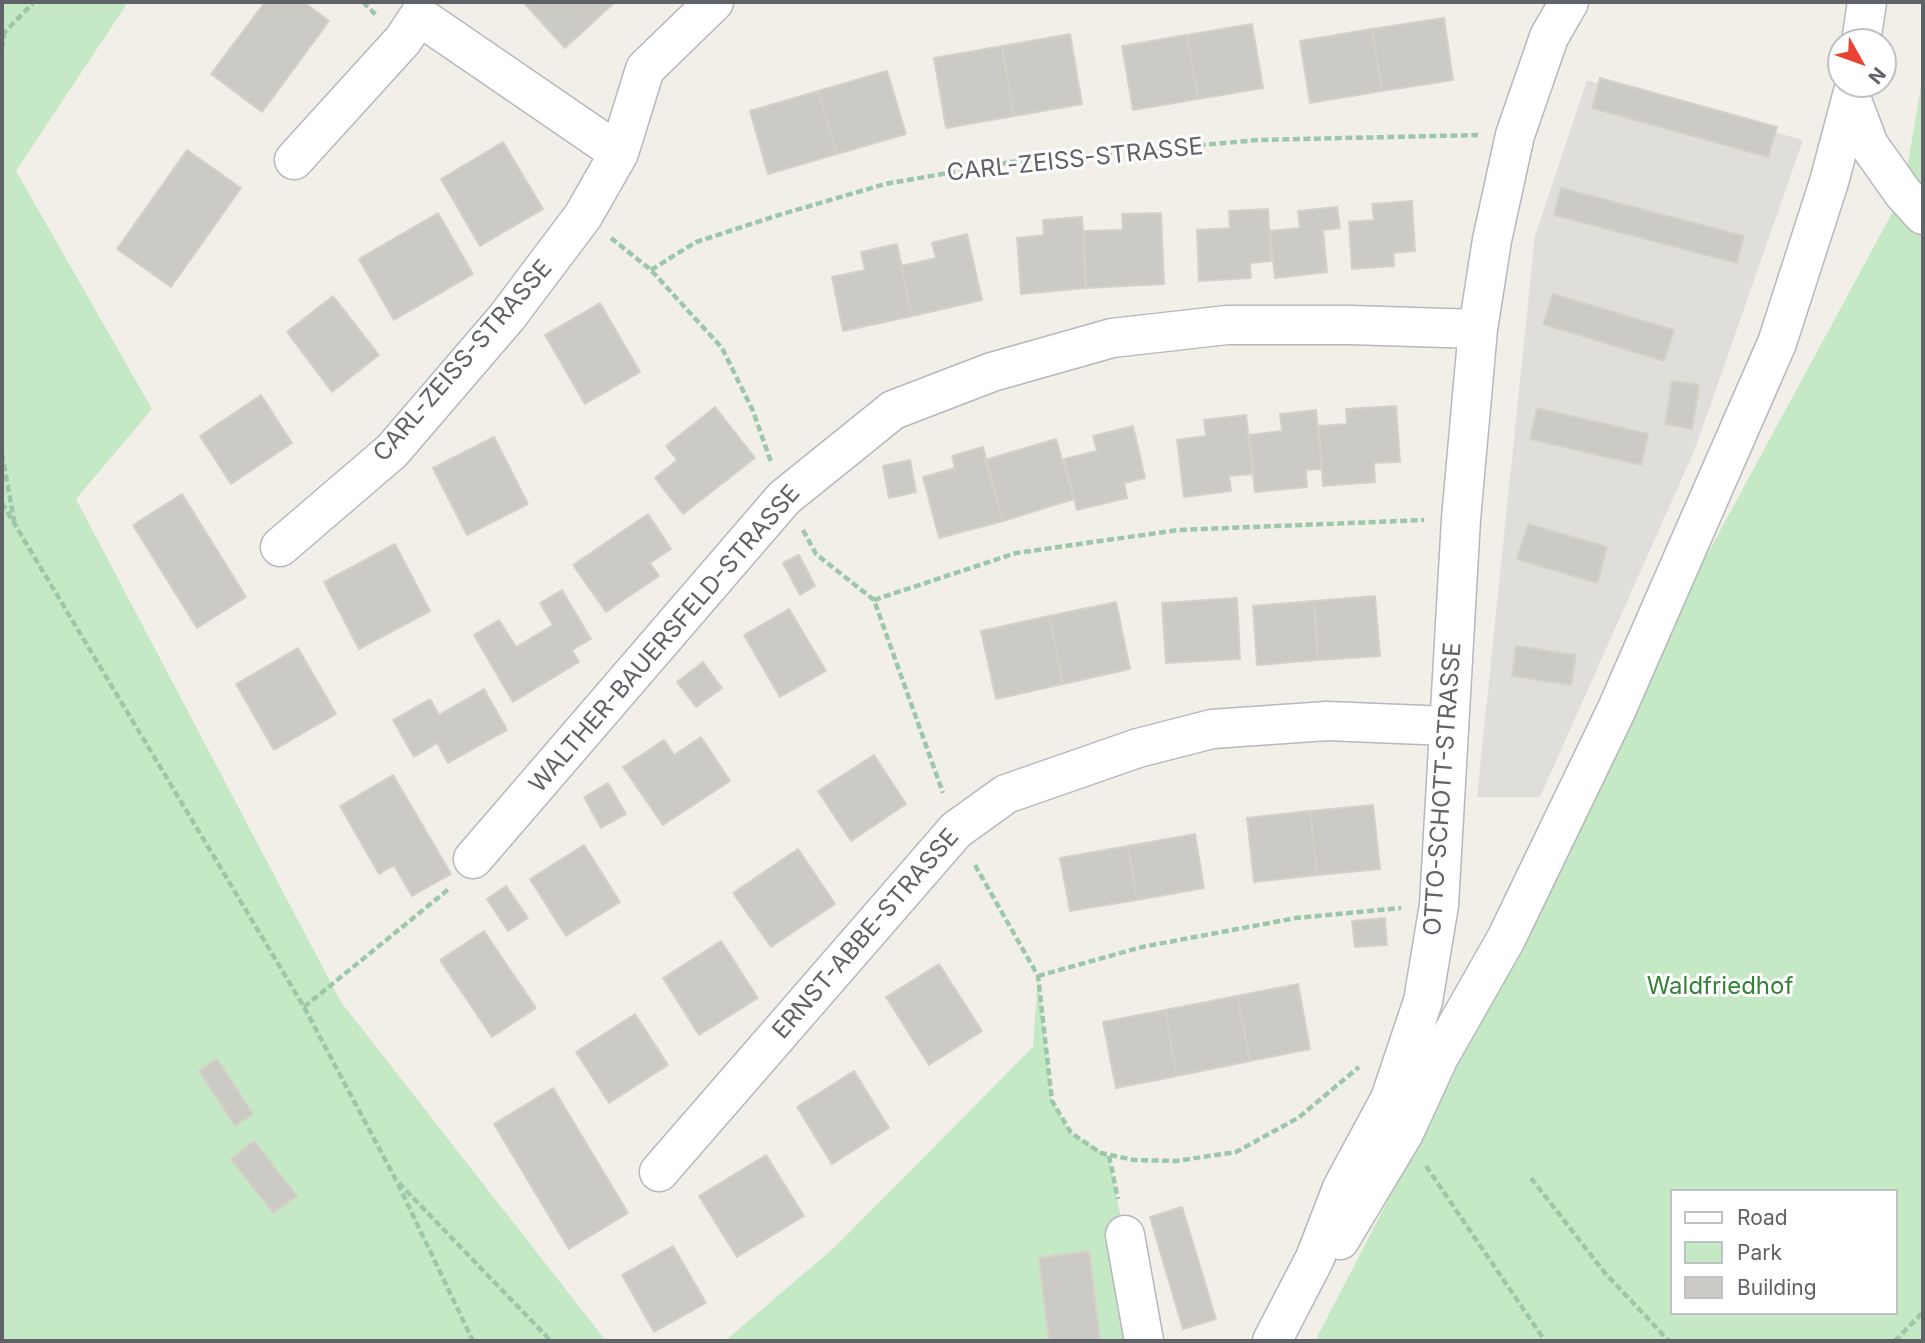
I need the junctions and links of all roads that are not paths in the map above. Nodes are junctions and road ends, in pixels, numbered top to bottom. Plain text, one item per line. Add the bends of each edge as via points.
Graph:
1 (714, 2) edge
2 (1569, 2) edge
3 (1867, 2) edge
4 (1863, 28) edge
5 (1853, 98) edge
6 (1855, 98) edge
7 (619, 153) junction
8 (294, 160) dead end
9 (1923, 215) edge
10 (1478, 329) junction
11 (280, 547) dead end
12 (1448, 726) junction
13 (473, 859) road end
14 (659, 1172) dead end
15 (1125, 1235) road end
16 (1315, 1258) junction
17 (1144, 1341) edge
18 (1272, 1341) edge

1 - 7 street, CARL-ZEISS-STRASSE via 645,69
2 - 10 street, OTTO-SCHOTT-STRASSE via 1549,37 1515,135
3 - 4 street
5 - 16 street via 1777,343 1567,814 1404,1133 1351,1225 1339,1241
6 - 9 street via 1869,145
7 - 8 street via 419,16 403,40
7 - 11 street, CARL-ZEISS-STRASSE via 583,216 463,369 392,451
10 - 12 street, OTTO-SCHOTT-STRASSE
10 - 13 street, WALTHER-BAUERSFELD-STRASSE via 1227,325 1112,338 992,372 893,410 784,498
12 - 14 street, ERNST-ABBE-STRASSE via 1327,721 1212,729 1139,748 1006,794 956,830
12 - 16 street, OTTO-SCHOTT-STRASSE via 1439,905 1423,1001 1390,1099 1342,1188
15 - 17 street
16 - 18 street, OTTO-SCHOTT-STRASSE

